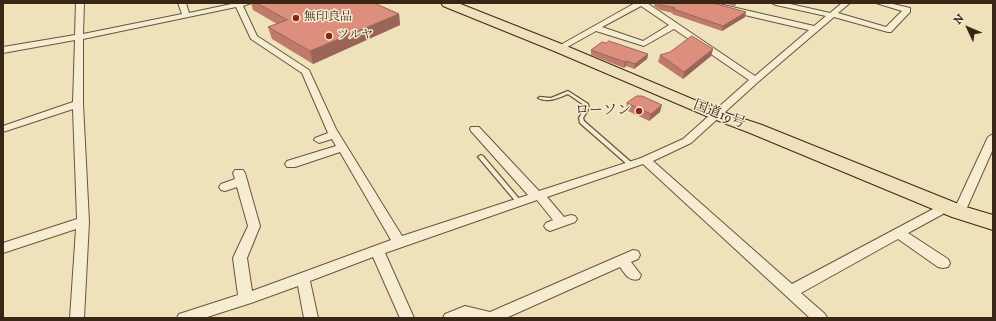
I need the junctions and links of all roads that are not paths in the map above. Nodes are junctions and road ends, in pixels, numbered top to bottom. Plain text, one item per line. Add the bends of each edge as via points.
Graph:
1 (80, 3) edge
2 (182, 3) edge
3 (447, 3) edge
4 (641, 3) edge
5 (711, 3) edge
6 (776, 3) edge
7 (846, 3) edge
8 (880, 3) edge
9 (243, 4) edge
10 (733, 6) edge
11 (186, 14) junction
12 (832, 15) junction
13 (674, 25) junction
14 (596, 28) junction
15 (816, 29) junction
16 (80, 37) junction
17 (559, 48) junction
18 (3, 50) edge
19 (755, 80) junction
20 (540, 98) dead end
21 (78, 104) junction
22 (717, 115) junction
23 (3, 129) edge
24 (475, 129) dead end
25 (334, 134) junction
26 (993, 137) edge
27 (319, 140) dead end
28 (342, 148) junction
29 (481, 157) dead end
30 (645, 160) junction
31 (291, 164) dead end
32 (630, 164) junction
33 (225, 187) dead end
34 (538, 195) junction
35 (520, 202) junction
36 (951, 209) junction
37 (83, 222) junction
38 (561, 222) dead end
39 (993, 223) edge
40 (898, 233) junction
41 (399, 242) junction
42 (3, 248) edge
43 (377, 250) junction
44 (943, 263) dead end
45 (634, 274) dead end
46 (303, 278) junction
47 (790, 292) junction
48 (246, 300) junction
49 (77, 318) edge
50 (184, 318) edge
51 (311, 318) edge
52 (407, 318) edge
53 (450, 318) edge
54 (490, 318) edge
55 (820, 318) edge

1 - 16 street
2 - 11 street
3 - 17 highway, 国道19号
4 - 13 street
4 - 14 street
5 - 10 street via 709,4
6 - 12 street
7 - 12 street
8 - 12 street via 907,10 888,30
9 - 11 street
9 - 25 street via 254,37 306,72
10 - 15 street
11 - 16 street
12 - 15 street
13 - 14 street via 644,44
13 - 19 street
14 - 17 street
15 - 19 street
16 - 18 street
16 - 21 street
17 - 22 highway, 国道19号
19 - 22 street
20 - 32 lane via 552,99 568,92 586,104 582,122
21 - 23 street
21 - 37 street
22 - 30 street via 687,141
22 - 36 highway, 国道19号
24 - 34 street
25 - 27 street
25 - 28 street
26 - 36 street
28 - 31 street
28 - 41 street
29 - 35 lane
30 - 32 street
30 - 47 street
32 - 34 street
33 - 48 street via 240,177 254,226 240,258
34 - 35 street
34 - 38 street
35 - 41 street
36 - 39 highway, 国道19号
36 - 40 street via 939,211
37 - 42 street
37 - 49 street
40 - 44 street
40 - 47 street
41 - 43 street
43 - 46 street
43 - 52 street
45 - 54 street via 628,258
46 - 48 street
46 - 51 street
47 - 55 street
48 - 50 street
53 - 54 street via 464,312

